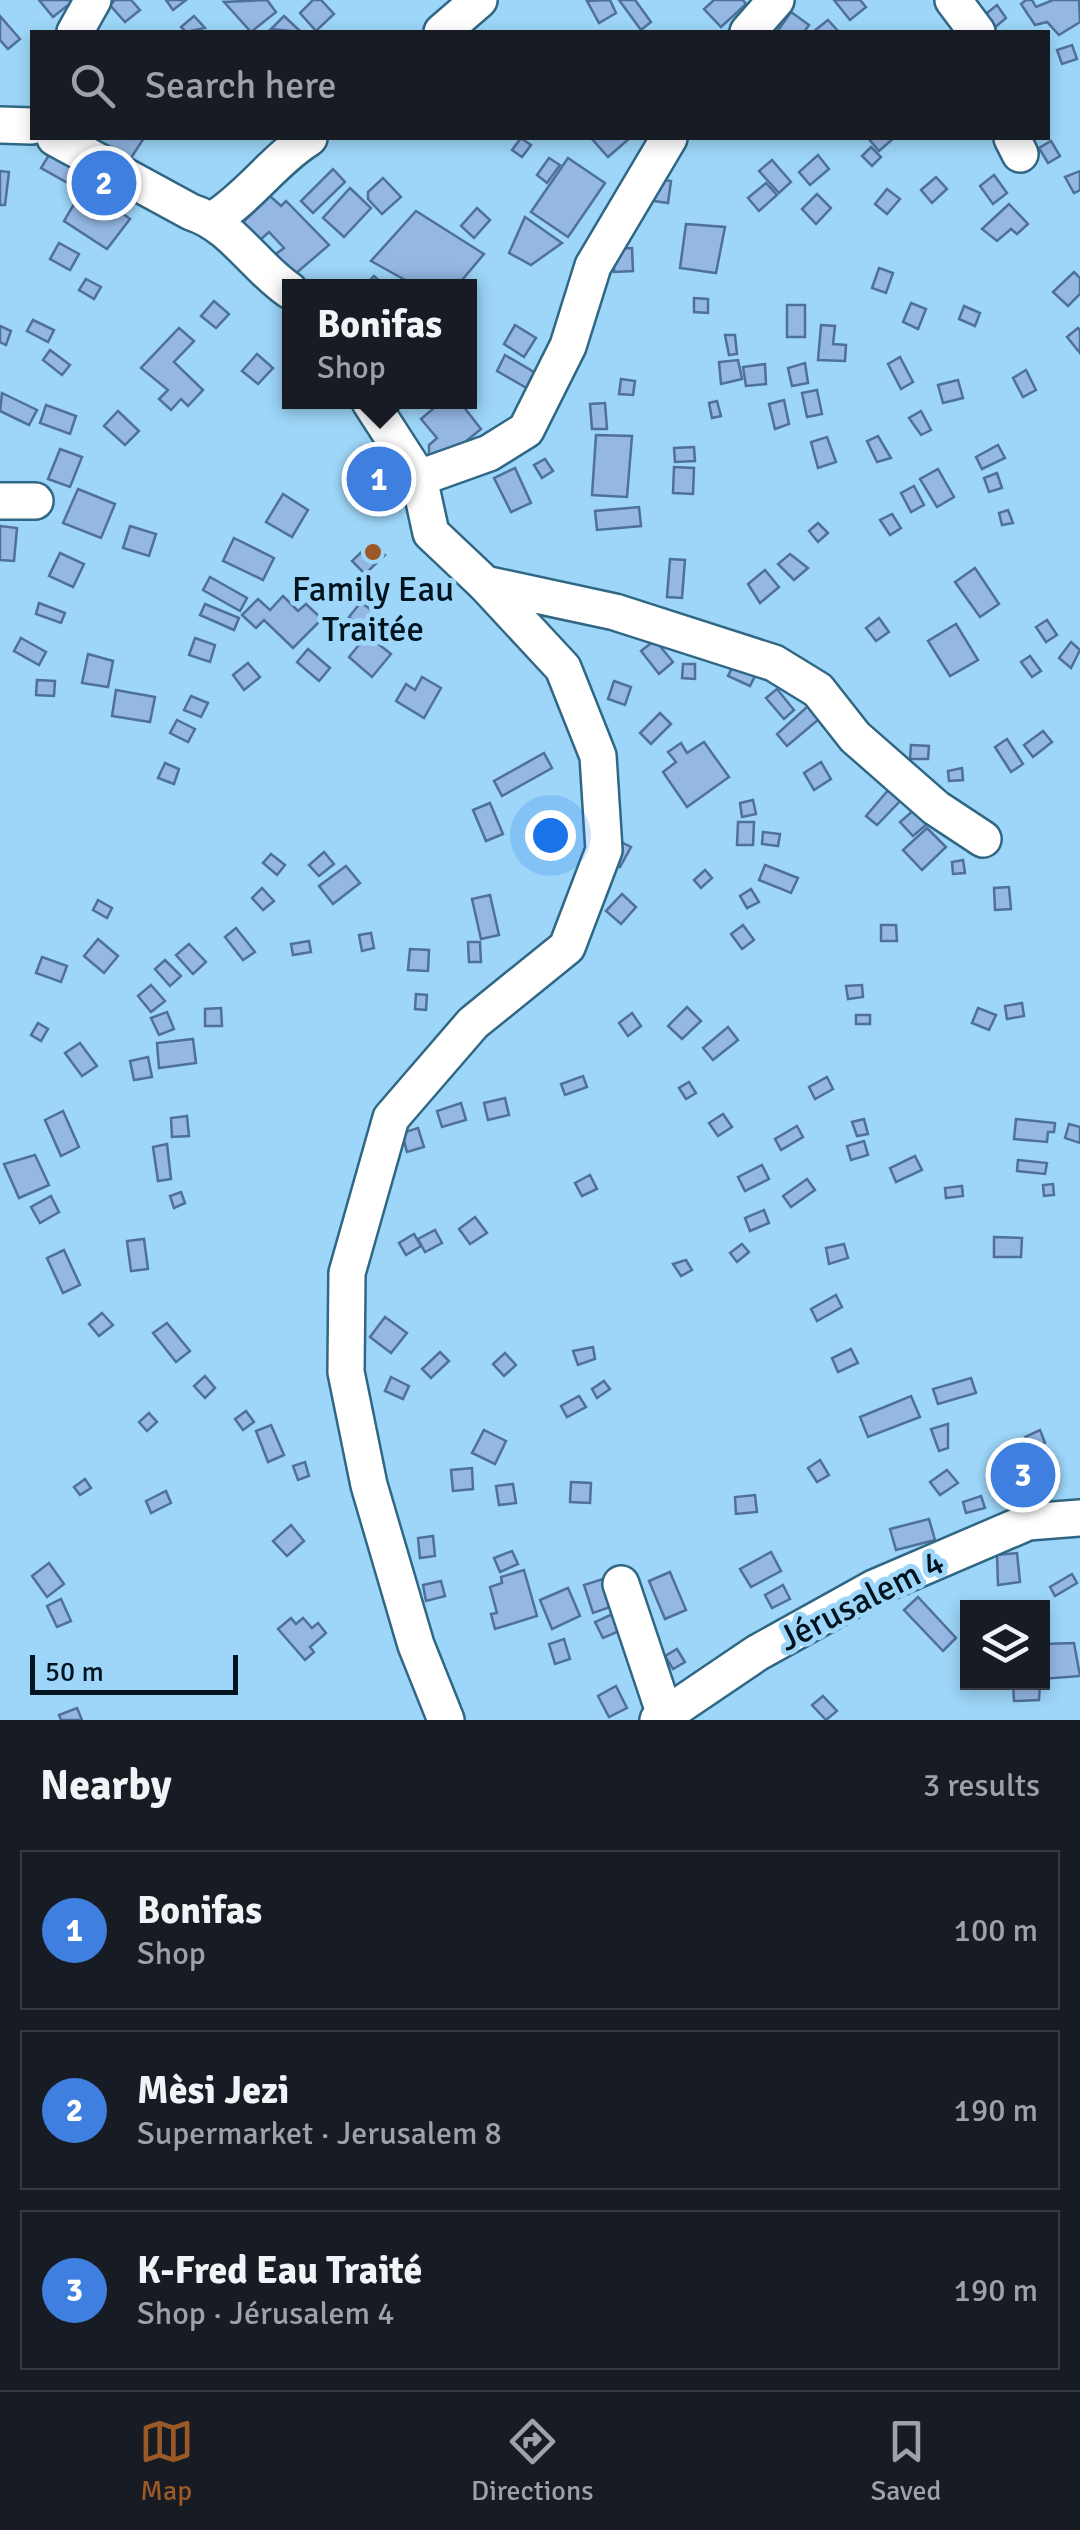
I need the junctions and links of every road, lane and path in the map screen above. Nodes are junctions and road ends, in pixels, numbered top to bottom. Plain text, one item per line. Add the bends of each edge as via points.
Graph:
1 (92, 0) edge
2 (479, 0) edge
3 (776, 0) edge
4 (952, 0) edge
5 (76, 30) edge
6 (444, 30) edge
7 (750, 30) edge
8 (975, 30) edge
9 (58, 140) edge
10 (306, 140) edge
11 (668, 140) edge
12 (214, 219) junction
13 (282, 285) edge
14 (375, 409) edge
15 (419, 478) junction
16 (485, 584) junction
17 (983, 839) dead end
18 (1080, 1518) edge
19 (621, 1584) dead end
20 (662, 1718) edge
21 (446, 1720) edge

1 - 5 street
2 - 6 street
3 - 7 street
4 - 8 street
9 - 12 street
10 - 12 street
11 - 15 street via 594,266 568,346 526,430 489,453
12 - 13 street
14 - 15 street
15 - 16 street via 431,532
16 - 17 street via 616,612 819,683 867,747
16 - 21 street via 563,668 598,756 604,850 567,947 473,1024 392,1118 347,1273 346,1372 369,1485 416,1645
18 - 20 street, Jérusalem 4 via 1028,1522 874,1588 757,1652
19 - 20 street

